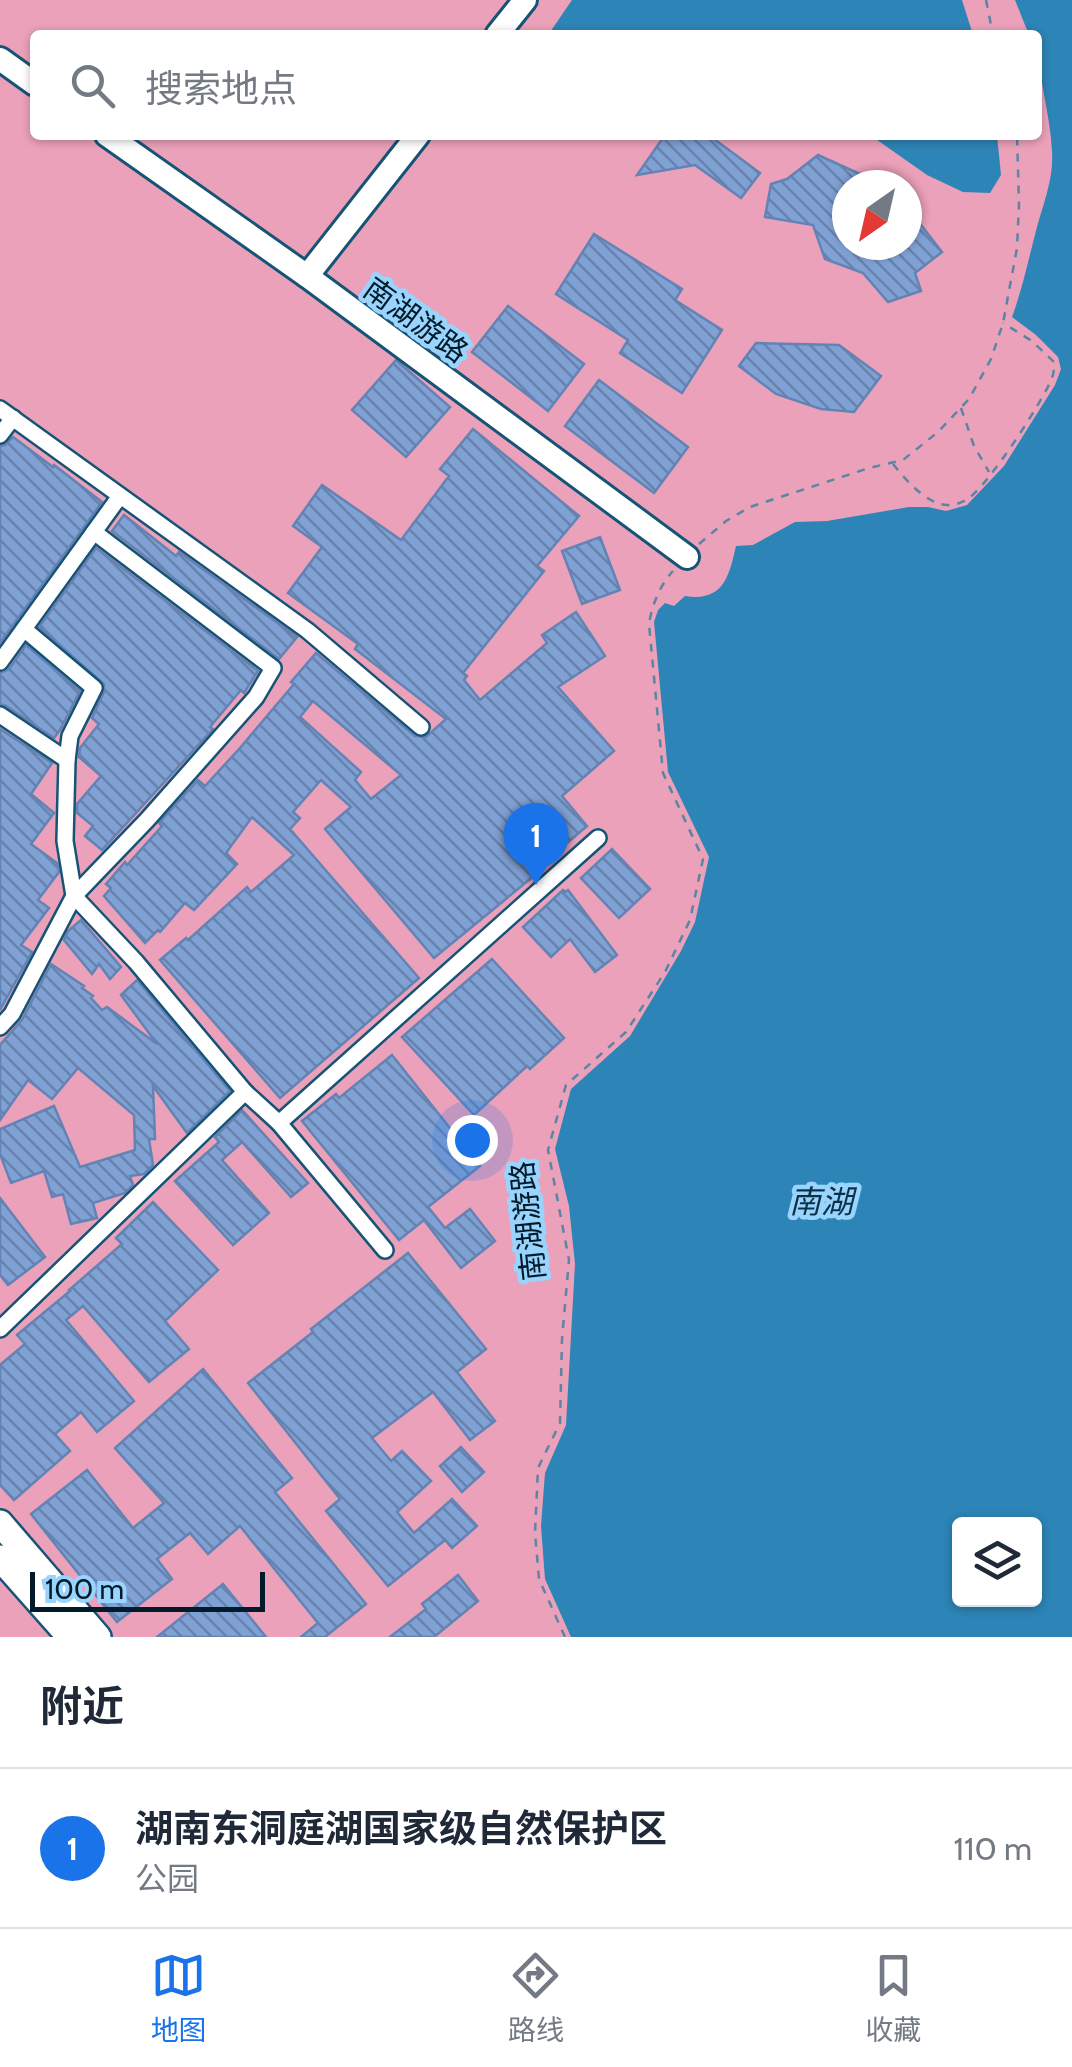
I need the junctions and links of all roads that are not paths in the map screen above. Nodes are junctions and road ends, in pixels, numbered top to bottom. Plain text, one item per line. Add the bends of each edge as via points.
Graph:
1 (525, 0) edge
2 (501, 30) edge
3 (0, 59) edge
4 (30, 80) edge
5 (114, 140) edge
6 (414, 140) edge
7 (306, 276) junction
8 (6, 413) edge
9 (0, 435) edge
10 (120, 496) junction
11 (94, 532) junction
12 (687, 557) road end
13 (24, 629) junction
14 (0, 662) edge
15 (0, 714) edge
16 (421, 727) dead end
17 (67, 760) junction
18 (598, 838) dead end
19 (74, 896) junction
20 (2, 1023) edge
21 (245, 1092) junction
22 (279, 1122) junction
23 (385, 1250) dead end
24 (0, 1330) edge
25 (0, 1523) edge
26 (0, 1558) edge
27 (80, 1633) edge

1 - 2 street
3 - 4 street
5 - 7 street, 南湖游路
6 - 7 street
7 - 12 street, 南湖游路
8 - 9 street
8 - 10 street
10 - 11 street
10 - 16 street via 308,632
11 - 13 street
11 - 19 street via 273,668 256,697
13 - 14 street
13 - 17 street via 94,688 70,736
15 - 17 street
17 - 19 street via 64,841
18 - 22 street
19 - 20 street
19 - 21 street
21 - 22 street
21 - 24 street
22 - 23 street
25 - 27 main road
26 - 27 main road

